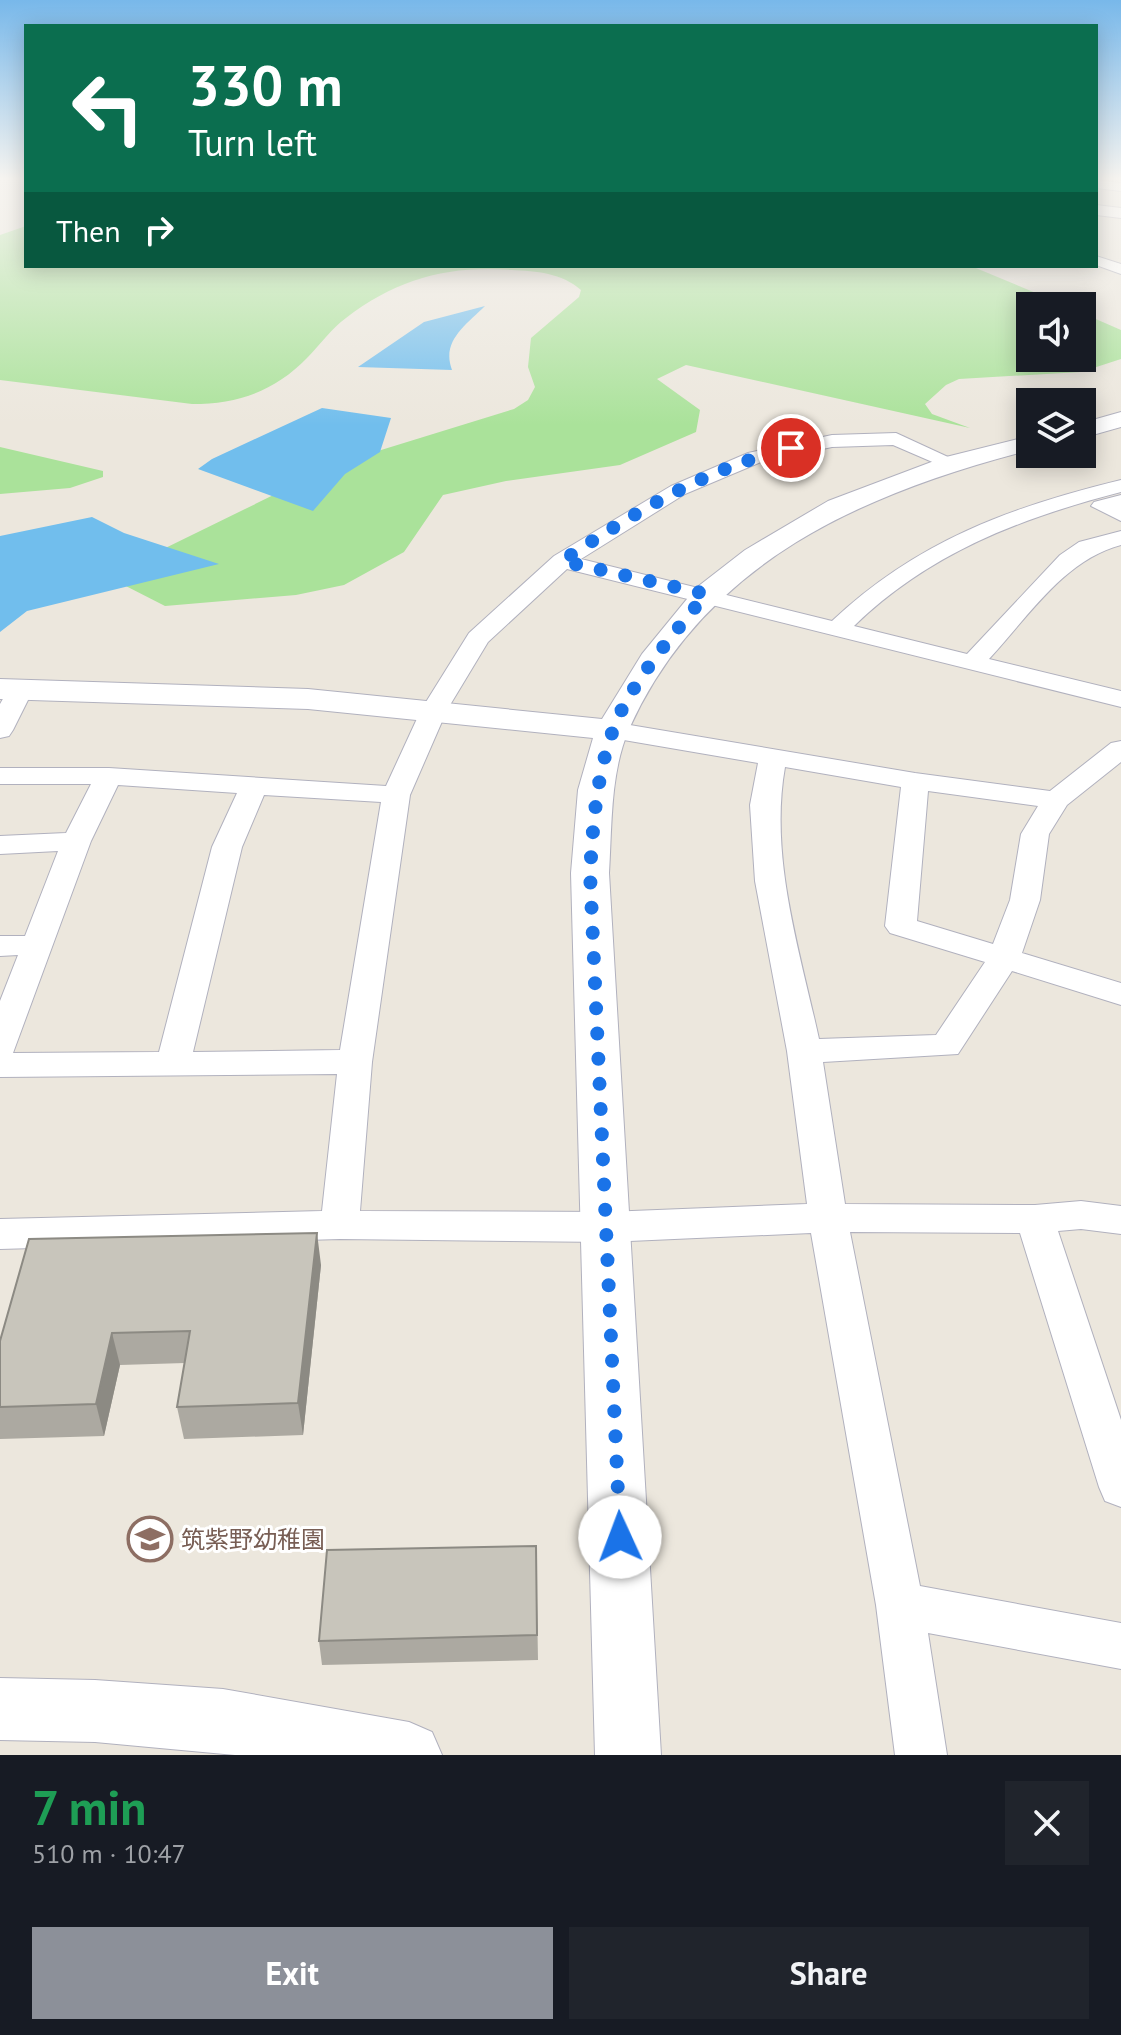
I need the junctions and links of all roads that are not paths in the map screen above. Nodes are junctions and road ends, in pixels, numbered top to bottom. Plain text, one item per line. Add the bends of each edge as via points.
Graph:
1 (1098, 261) edge
2 (1121, 269) edge
3 (1121, 419) edge
4 (1096, 427) edge
5 (1016, 447) edge
6 (951, 463) junction
7 (1121, 486) edge
8 (1121, 501) edge
9 (1121, 515) edge
10 (1121, 538) edge
11 (562, 561) junction
12 (706, 594) junction
13 (838, 628) junction
14 (973, 662) junction
15 (11, 689) edge
16 (1121, 699) edge
17 (434, 710) junction
18 (0, 730) edge
19 (612, 730) junction
20 (1121, 749) edge
21 (773, 757) junction
22 (0, 776) edge
23 (109, 776) junction
24 (915, 781) junction
25 (255, 783) junction
26 (396, 795) junction
27 (1056, 800) junction
28 (76, 841) junction
29 (0, 845) edge
30 (37, 945) junction
31 (0, 946) edge
32 (1004, 958) junction
33 (1121, 994) edge
34 (0, 1046) edge
35 (804, 1051) junction
36 (355, 1062) junction
37 (173, 1064) junction
38 (0, 1065) edge
39 (828, 1218) junction
40 (1035, 1219) junction
41 (1121, 1220) edge
42 (340, 1225) junction
43 (607, 1227) junction
44 (0, 1234) edge
45 (1121, 1487) edge
46 (900, 1605) junction
47 (1121, 1646) edge
48 (0, 1709) edge
49 (409, 1755) edge
50 (628, 1755) edge
51 (921, 1755) edge

1 - 2 street
3 - 4 street
5 - 6 street
6 - 11 street via 896,439 832,441 755,457 678,490
6 - 12 street via 837,507 755,556
7 - 13 street via 1065,500 971,535 908,568
8 - 9 street via 1101,506
10 - 14 street via 1087,547 1068,560
11 - 12 street
11 - 17 street via 478,638
12 - 13 street
12 - 19 street via 653,661
13 - 14 street
14 - 16 street
15 - 17 street via 308,699
15 - 18 street
17 - 19 street
17 - 26 street
19 - 21 street
19 - 43 street via 596,790 590,873
20 - 27 street
21 - 24 street
21 - 35 street via 764,805 770,881
22 - 23 street
23 - 25 street
23 - 28 street
24 - 27 street
24 - 32 street via 901,926
25 - 26 street
25 - 37 street via 227,847
26 - 36 street
27 - 32 street via 1035,834 1025,900
28 - 29 street
28 - 30 street
30 - 31 street
30 - 34 street
32 - 33 street
32 - 35 street via 946,1046
35 - 39 street
36 - 37 street
36 - 42 street
37 - 38 street
39 - 40 street
39 - 43 street
39 - 46 street
40 - 41 street via 1081,1215
40 - 45 street
42 - 43 street
42 - 44 street
43 - 50 street
46 - 47 street
46 - 51 street
48 - 49 street via 223,1721

